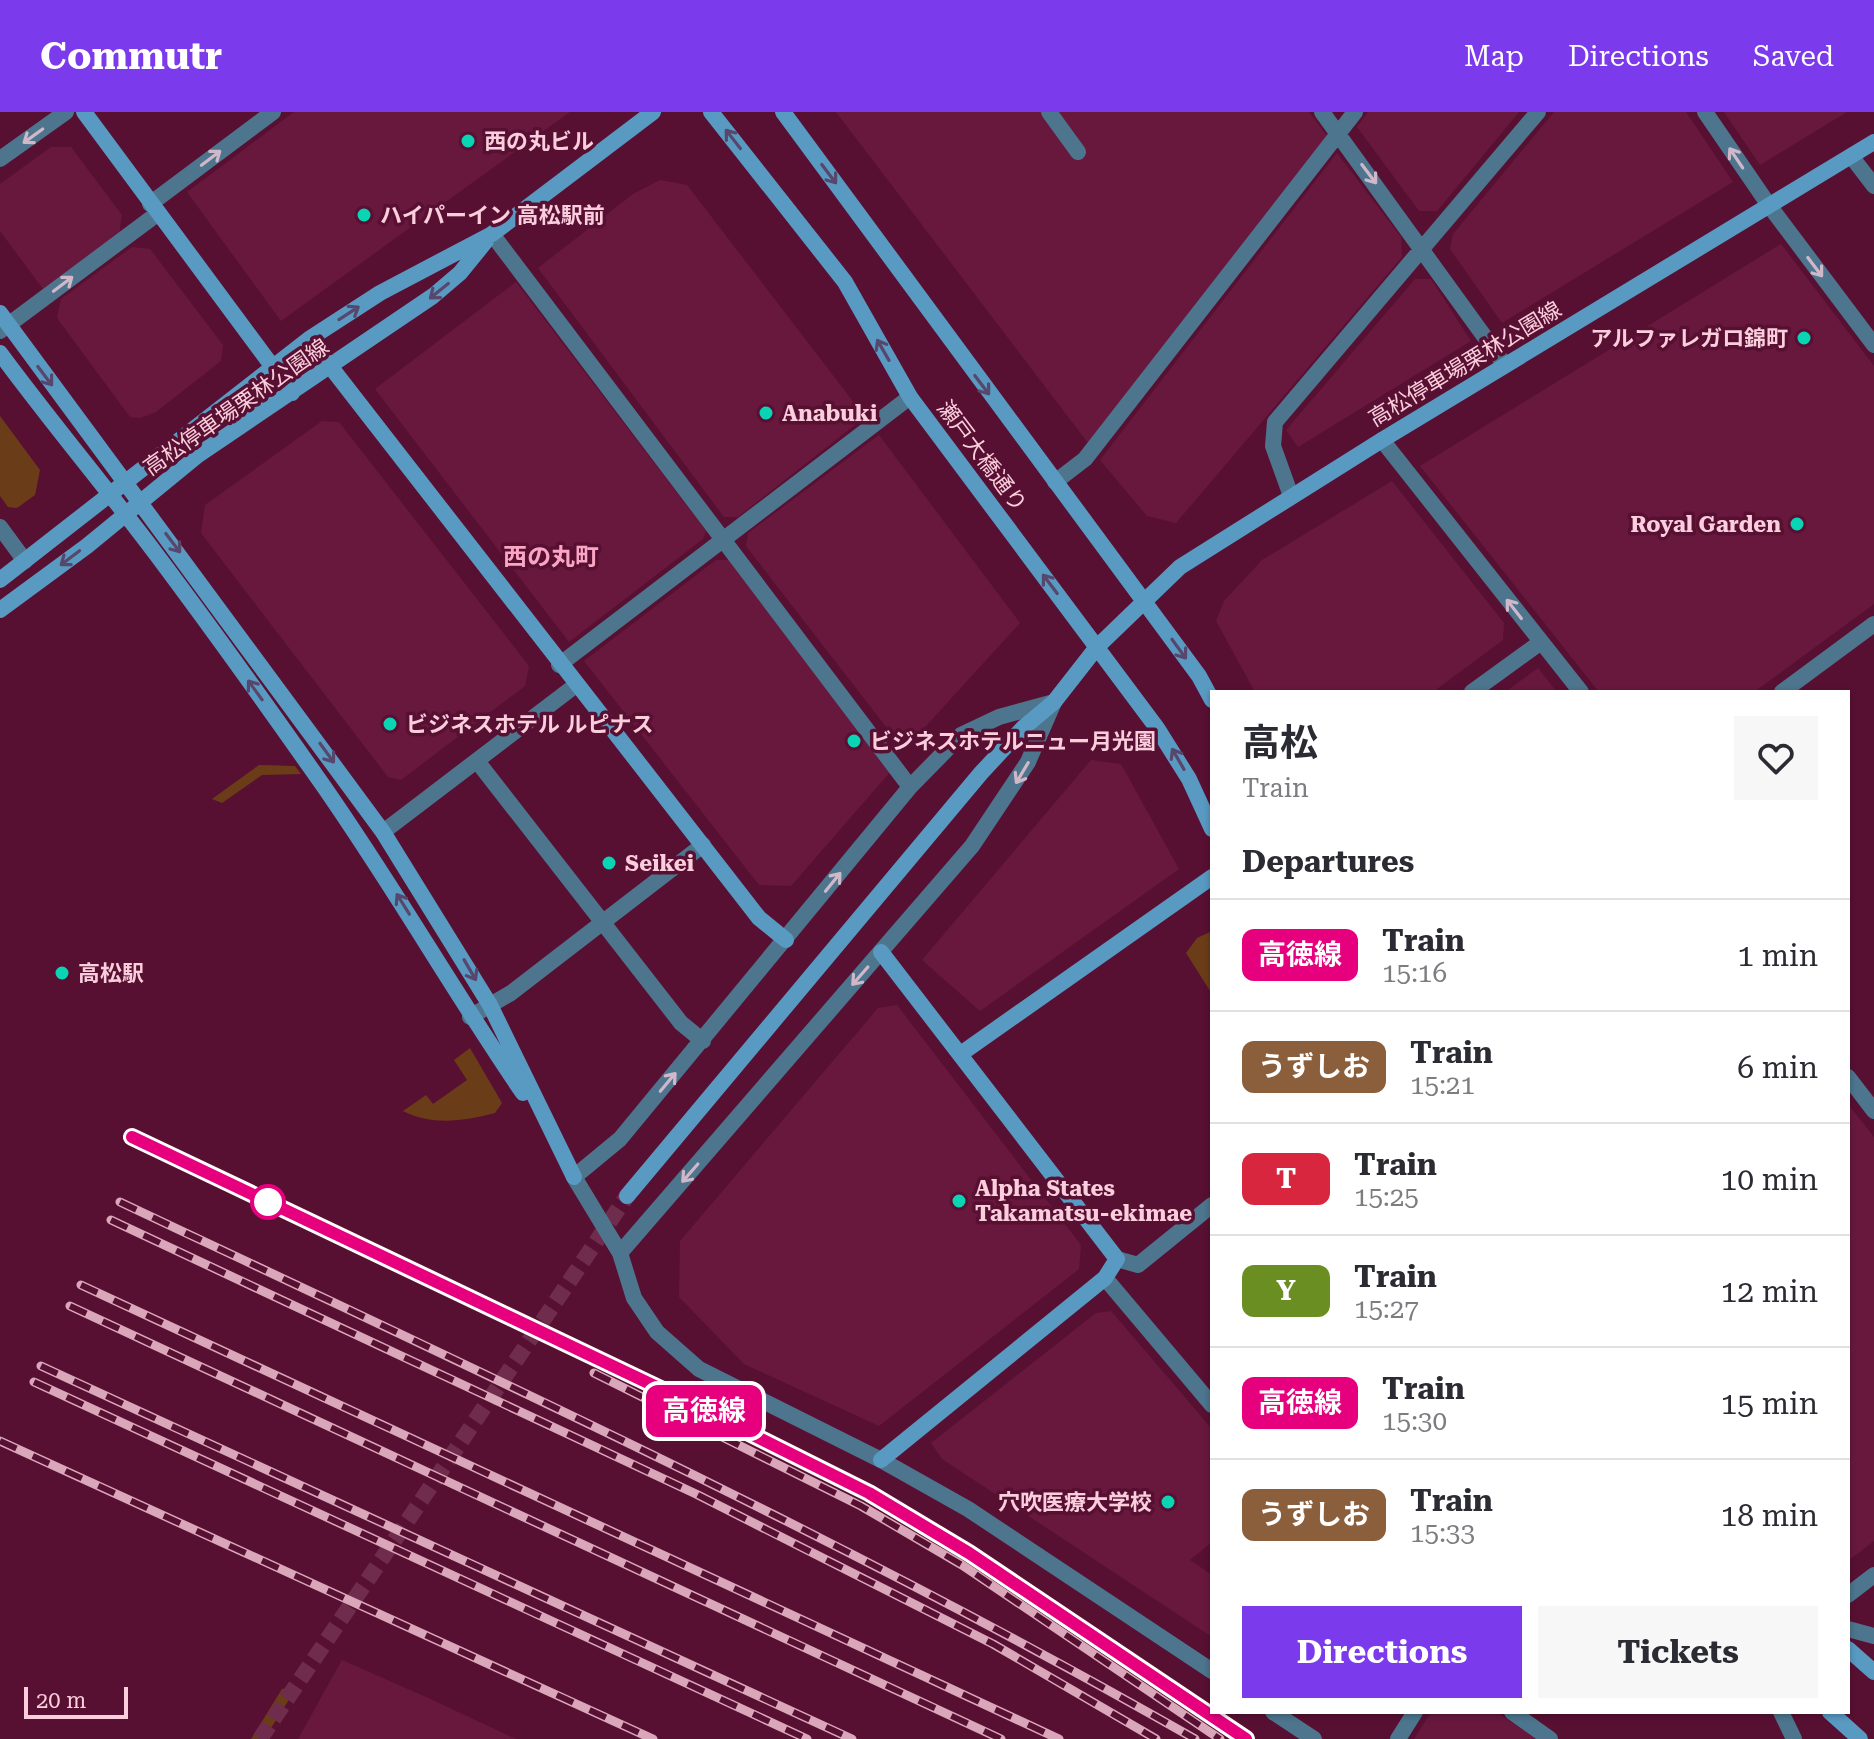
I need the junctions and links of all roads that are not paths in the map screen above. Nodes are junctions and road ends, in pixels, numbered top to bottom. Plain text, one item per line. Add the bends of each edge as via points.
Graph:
1 (66, 112) edge
2 (84, 112) edge
3 (273, 112) edge
4 (653, 112) edge
5 (711, 112) edge
6 (783, 112) edge
7 (1049, 112) edge
8 (1322, 112) edge
9 (1355, 112) edge
10 (1538, 112) edge
11 (1705, 112) edge
12 (1338, 133) junction
13 (1874, 142) edge
14 (1078, 152) dead end
15 (1851, 156) junction
16 (0, 159) edge
17 (1874, 186) edge
18 (1768, 204) junction
19 (154, 209) junction
20 (492, 234) junction
21 (1424, 248) junction
22 (2, 323) edge
23 (309, 339) junction
24 (1874, 345) edge
25 (0, 353) edge
26 (1505, 365) junction
27 (272, 366) junction
28 (330, 367) junction
29 (292, 393) junction
30 (910, 397) junction
31 (1382, 440) junction
32 (126, 481) junction
33 (1055, 482) junction
34 (109, 495) junction
35 (1291, 496) junction
36 (142, 501) junction
37 (125, 516) junction
38 (0, 527) edge
39 (723, 540) junction
40 (25, 561) junction
41 (0, 580) edge
42 (1143, 600) junction
43 (0, 610) edge
44 (1874, 624) edge
45 (1541, 642) junction
46 (1097, 647) junction
47 (559, 665) junction
48 (576, 685) junction
49 (1475, 690) edge
50 (1579, 690) edge
51 (1785, 690) edge
52 (1210, 696) edge
53 (1054, 702) junction
54 (477, 761) junction
55 (910, 787) junction
56 (1210, 825) edge
57 (383, 832) junction
58 (703, 845) junction
59 (1210, 878) edge
60 (602, 923) junction
61 (786, 940) junction
62 (881, 952) junction
63 (490, 1005) junction
64 (470, 1017) junction
65 (703, 1041) junction
66 (962, 1053) junction
67 (1850, 1080) edge
68 (1874, 1111) edge
69 (551, 1134) junction
70 (574, 1177) junction
71 (627, 1196) tunnel mouth
72 (1210, 1207) edge
73 (620, 1253) junction
74 (1117, 1259) junction
75 (1105, 1278) junction
76 (1210, 1403) edge
77 (881, 1460) junction
78 (1874, 1575) edge
79 (1850, 1593) edge
80 (1850, 1630) edge
81 (1874, 1636) edge
82 (1850, 1651) edge
83 (1210, 1670) edge
84 (1874, 1672) edge
85 (1276, 1714) edge
86 (1414, 1714) edge
87 (1515, 1714) edge
88 (1782, 1714) edge
89 (1832, 1714) edge
90 (1314, 1739) edge
91 (1398, 1739) edge
92 (1550, 1739) edge
93 (1794, 1739) edge
94 (1860, 1739) edge

1 -> 16 street
2 - 19 street
19 -> 3 street
4 - 20 street, 高松停車場栗林公園線
30 -> 5 street, 瀬戸大橋通り via 845,282
6 -> 33 street, 瀬戸大橋通り
7 - 14 street
8 - 12 street
9 - 12 street
10 - 21 street
18 -> 11 street
12 -> 21 street
12 - 33 street via 1085,459
13 - 15 street, 高松停車場栗林公園線
15 - 17 street
15 - 18 street, 高松停車場栗林公園線
18 -> 24 street
18 - 26 street, 高松停車場栗林公園線
22 -> 19 street
19 - 27 street
23 -> 20 street, 高松停車場栗林公園線 via 380,293
20 -> 28 street, 高松停車場栗林公園線 via 433,296
20 - 39 street
21 - 26 street
21 - 35 street via 1275,422 1273,446
22 -> 32 street
23 - 27 street, 高松停車場栗林公園線
23 - 28 street
25 - 34 street
26 - 31 street, 高松停車場栗林公園線
27 - 29 street
27 - 32 street, 高松停車場栗林公園線
28 - 29 street, 高松停車場栗林公園線
28 - 47 street
29 - 36 street, 高松停車場栗林公園線 via 198,455
30 - 39 street
46 -> 30 street, 瀬戸大橋通り
31 - 35 street, 高松停車場栗林公園線
45 -> 31 street
32 - 34 street, 高松停車場栗林公園線
32 - 36 street
33 - 42 street, 瀬戸大橋通り
34 - 37 street
34 - 40 street, 高松停車場栗林公園線
35 - 42 street, 高松停車場栗林公園線 via 1180,567
36 - 37 street, 高松停車場栗林公園線
36 -> 57 street
37 -> 43 street, 高松停車場栗林公園線
64 -> 37 street via 387,878
38 - 40 street
39 - 47 street
39 - 55 street
40 - 41 street, 高松停車場栗林公園線
42 - 46 street, 高松停車場栗林公園線
42 -> 52 street, 瀬戸大橋通り
44 - 51 street
45 - 49 street
45 - 50 street
46 - 53 street, 高松停車場栗林公園線
56 -> 46 street, 瀬戸大橋通り via 1175,753
47 - 48 street
48 - 54 street
48 - 58 street
53 - 55 street via 999,717 961,735
53 -> 62 street via 1000,809
53 - 71 street, 高松停車場栗林公園線 via 981,773
54 - 57 street
54 - 60 street
61 -> 55 street
57 -> 63 street
58 - 60 street
58 - 61 street via 759,918
59 - 66 street
60 - 63 street
60 - 65 street via 681,1023
61 - 65 street
62 - 66 street
62 -> 73 street
63 - 64 street
63 - 69 street
64 - 69 street
70 -> 65 street via 620,1139
66 - 74 street
67 - 68 street
69 - 70 street
70 - 73 street
72 - 74 street via 1138,1265
73 - 77 street via 634,1298 657,1332 699,1369
74 - 75 street
75 - 76 street
75 - 77 street
77 - 83 street via 968,1509
78 - 79 street
80 - 81 street
82 - 84 street
85 - 90 street
86 - 91 street
87 - 92 street
88 - 93 street
89 - 94 street

